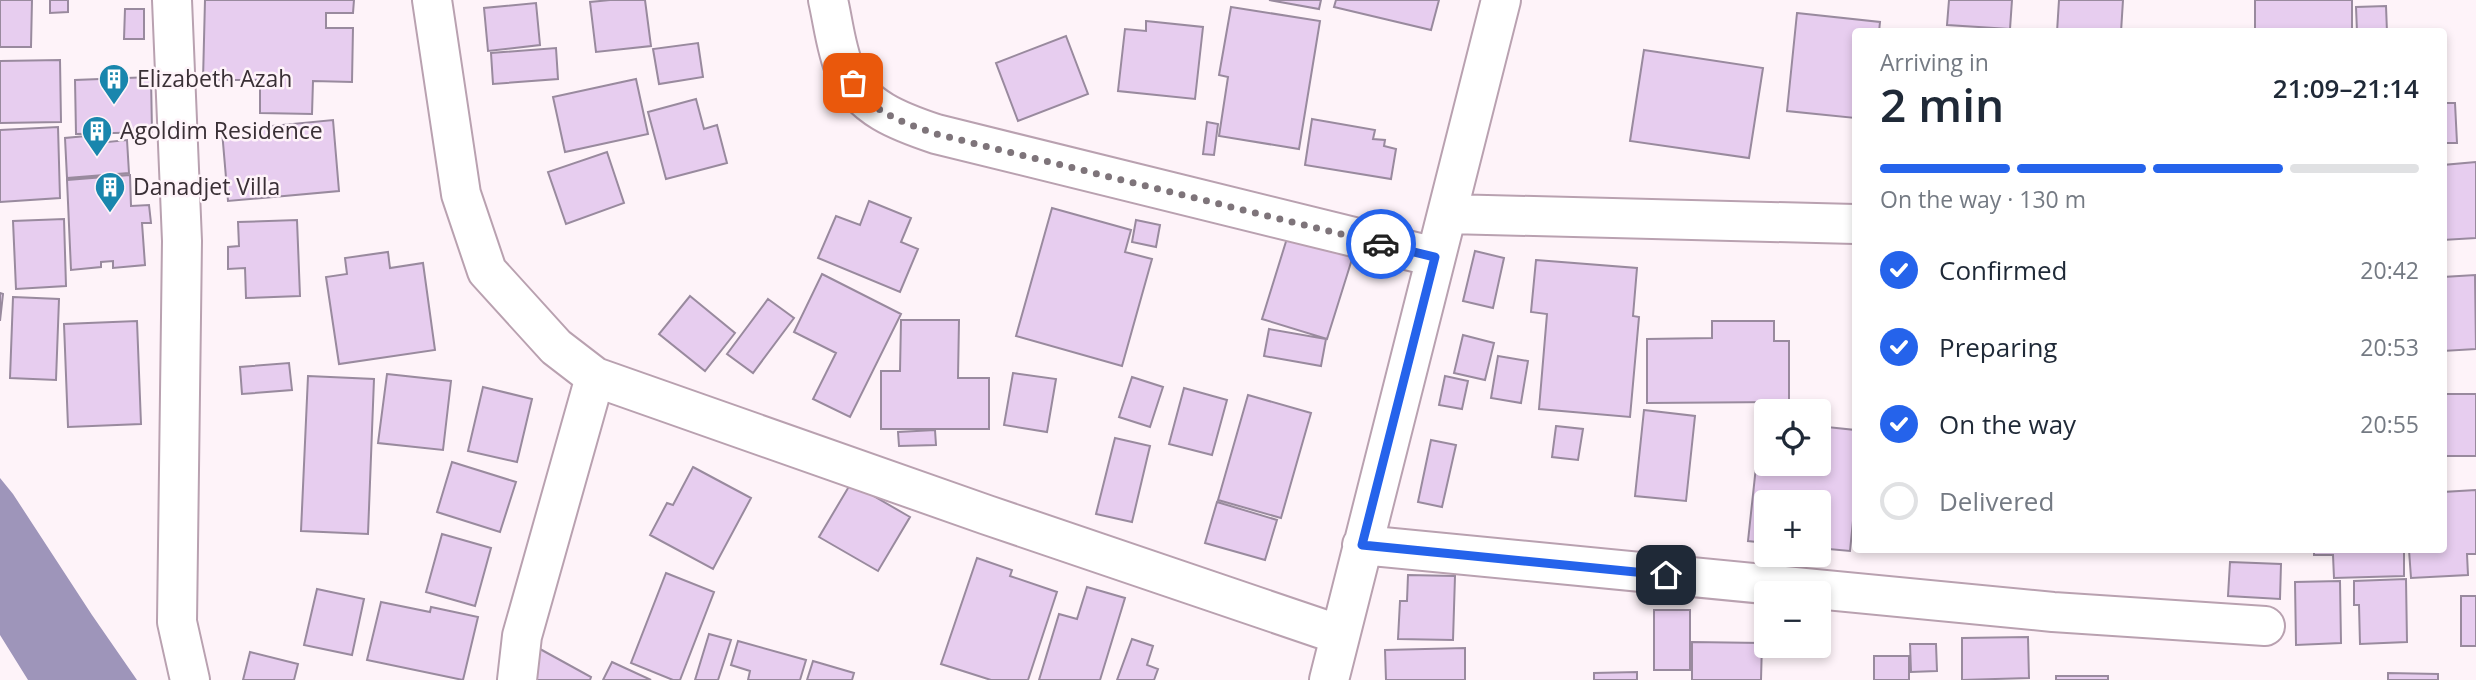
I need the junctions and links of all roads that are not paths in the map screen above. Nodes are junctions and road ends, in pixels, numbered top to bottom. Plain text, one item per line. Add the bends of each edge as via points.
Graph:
1 (172, 0) edge
2 (432, 0) edge
3 (828, 0) edge
4 (1501, 0) edge
5 (1448, 214) junction
6 (1852, 223) edge
7 (1435, 257) junction
8 (595, 377) junction
9 (1362, 545) junction
10 (2265, 626) dead end
11 (1340, 635) junction
12 (190, 680) edge
13 (517, 680) edge
14 (1329, 680) edge

1 - 12 street via 181,242 177,622
2 - 8 street via 461,194 487,271 556,347
3 - 7 street via 844,70 862,97 896,120 936,134
4 - 5 street
5 - 6 street
5 - 7 street
7 - 9 street
8 - 11 street
8 - 13 street via 522,636
9 - 10 street via 2053,612
9 - 11 street
11 - 14 street

